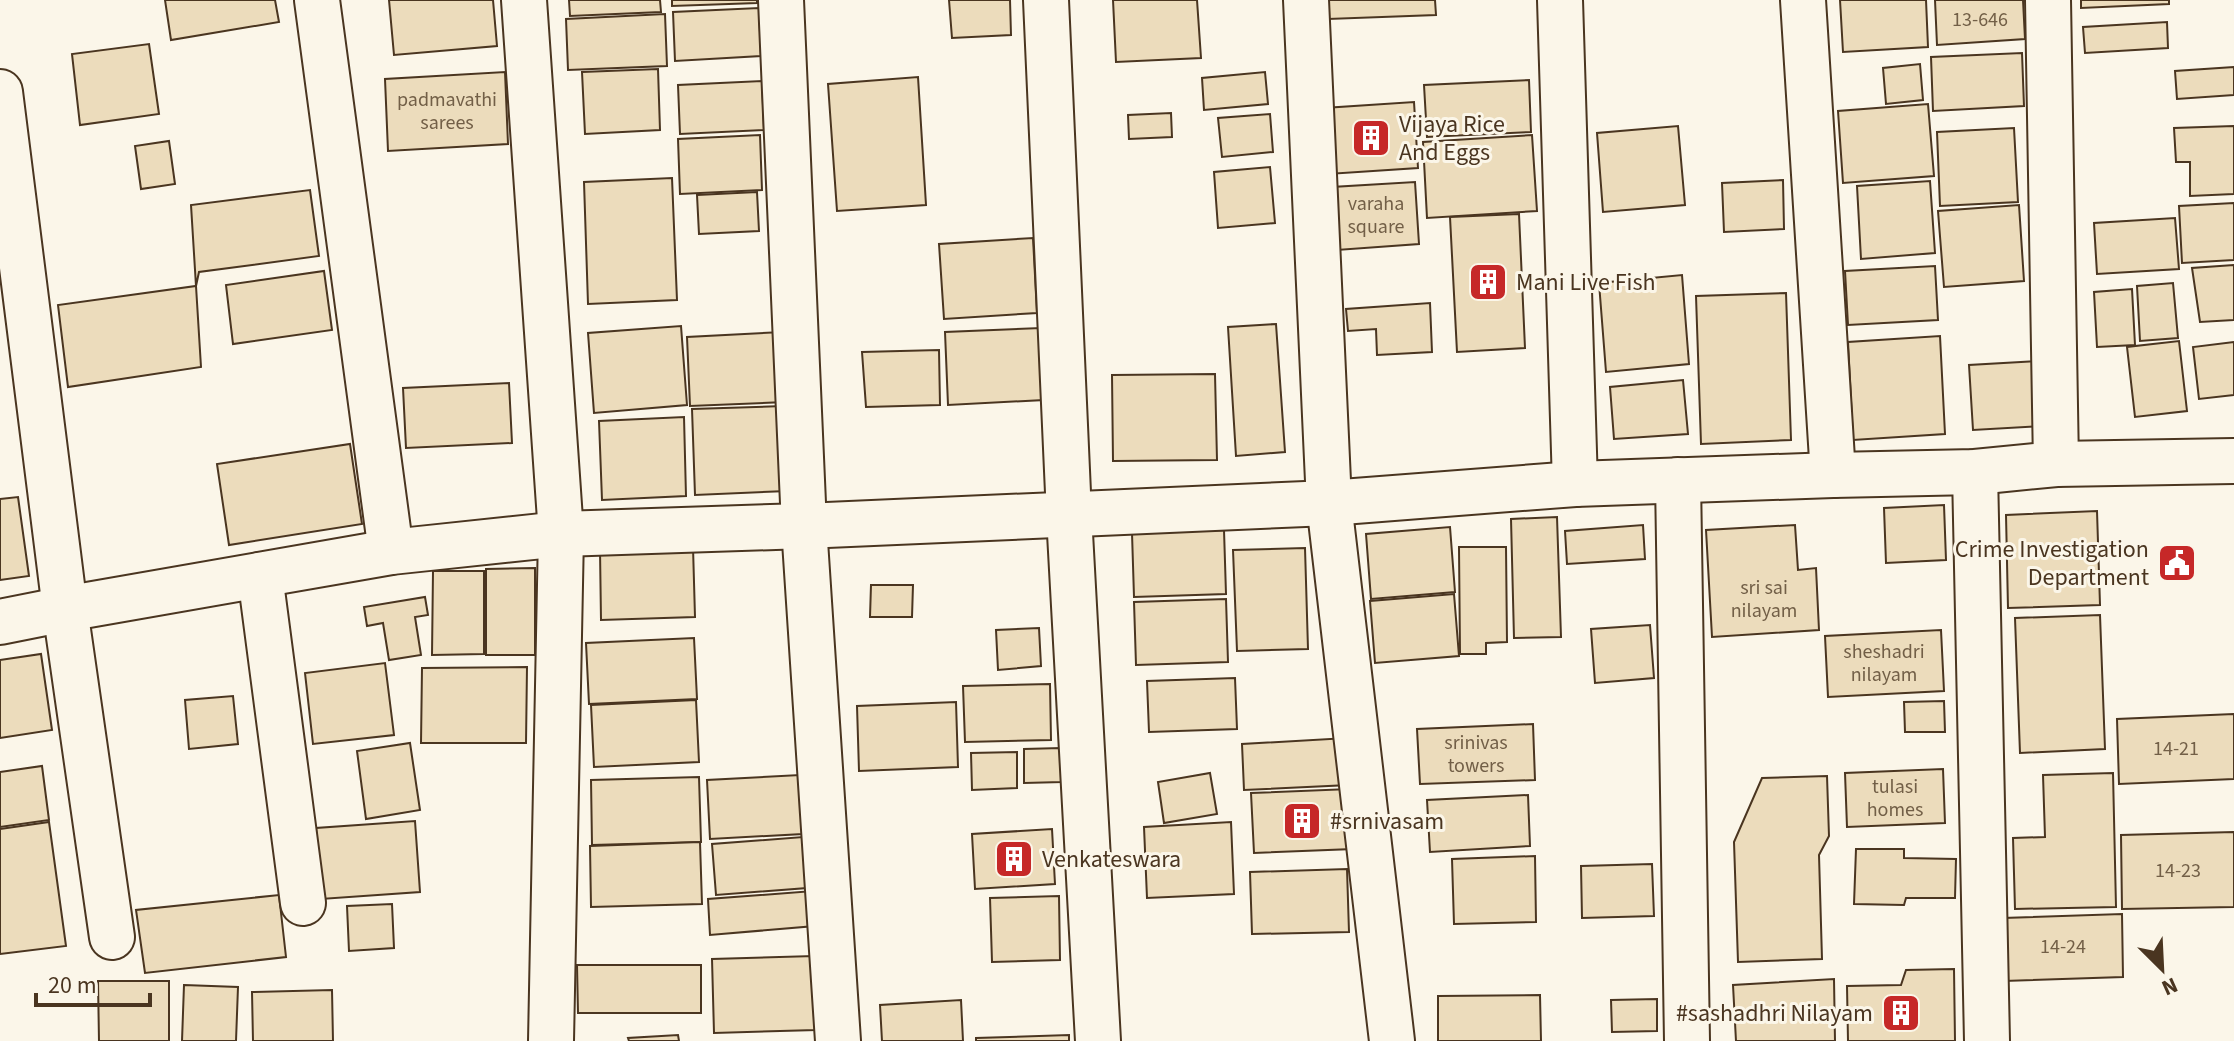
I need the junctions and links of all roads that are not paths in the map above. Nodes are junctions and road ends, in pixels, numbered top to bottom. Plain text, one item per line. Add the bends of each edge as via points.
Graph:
1 (317, 0) edge
2 (524, 0) edge
3 (781, 0) edge
4 (1046, 0) edge
5 (1306, 0) edge
6 (1560, 0) edge
7 (1803, 0) edge
8 (2048, 0) edge
9 (0, 92) edge
10 (2234, 461) edge
11 (2056, 464) junction
12 (1975, 472) junction
13 (1833, 475) junction
14 (1678, 480) junction
15 (1575, 484) junction
16 (1329, 503) junction
17 (1069, 515) junction
18 (804, 526) junction
19 (561, 534) junction
20 (391, 552) junction
21 (260, 575) junction
22 (65, 609) junction
23 (0, 622) edge
24 (303, 903) dead end
25 (112, 937) dead end
26 (551, 1041) edge
27 (838, 1041) edge
28 (1098, 1041) edge
29 (1392, 1041) edge
30 (1687, 1041) edge
31 (1987, 1041) edge

1 - 20 street
2 - 19 street
3 - 18 street
4 - 17 street
5 - 16 street
6 - 15 street
7 - 13 street
8 - 11 street
9 - 22 street
10 - 11 street
11 - 12 street
12 - 13 street
12 - 31 street
13 - 14 street
14 - 15 street
14 - 30 street
15 - 16 street
16 - 17 street
16 - 29 street
17 - 18 street
17 - 28 street
18 - 19 street
18 - 27 street
19 - 20 street
19 - 26 street
20 - 21 street
21 - 22 street
21 - 24 street
22 - 23 street
22 - 25 street

